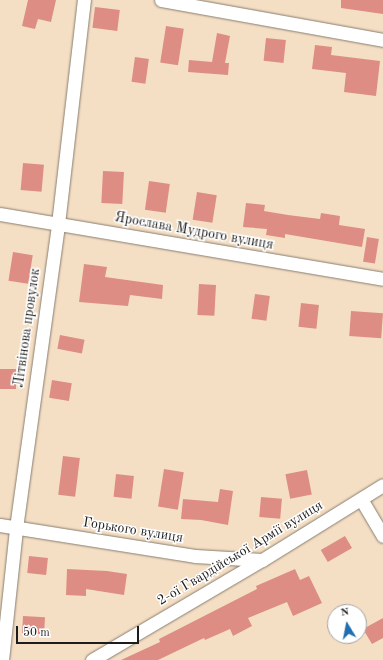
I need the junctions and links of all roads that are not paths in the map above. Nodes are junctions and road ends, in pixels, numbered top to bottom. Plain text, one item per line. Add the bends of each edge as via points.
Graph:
1 (84, 0) edge
2 (161, 0) edge
3 (383, 40) edge
4 (0, 214) edge
5 (58, 224) junction
6 (383, 279) edge
7 (383, 485) edge
8 (361, 498) junction
9 (0, 525) edge
10 (16, 528) junction
11 (383, 536) edge
12 (262, 560) junction
13 (2, 660) edge
14 (92, 660) edge

1 - 5 street, Літвінова провулок
2 - 3 street
4 - 5 street, Ярослава Мудрого вулиця
5 - 6 street, Ярослава Мудрого вулиця
5 - 10 street, Літвінова провулок
7 - 8 street, 2-ої Гвардійської Армії вулиця
8 - 11 street
8 - 12 street, 2-ої Гвардійської Армії вулиця
9 - 10 street, Горького вулиця
10 - 12 street, Горького вулиця via 195,556
10 - 13 street, Літвінова провулок
12 - 14 street, 2-ої Гвардійської Армії вулиця

